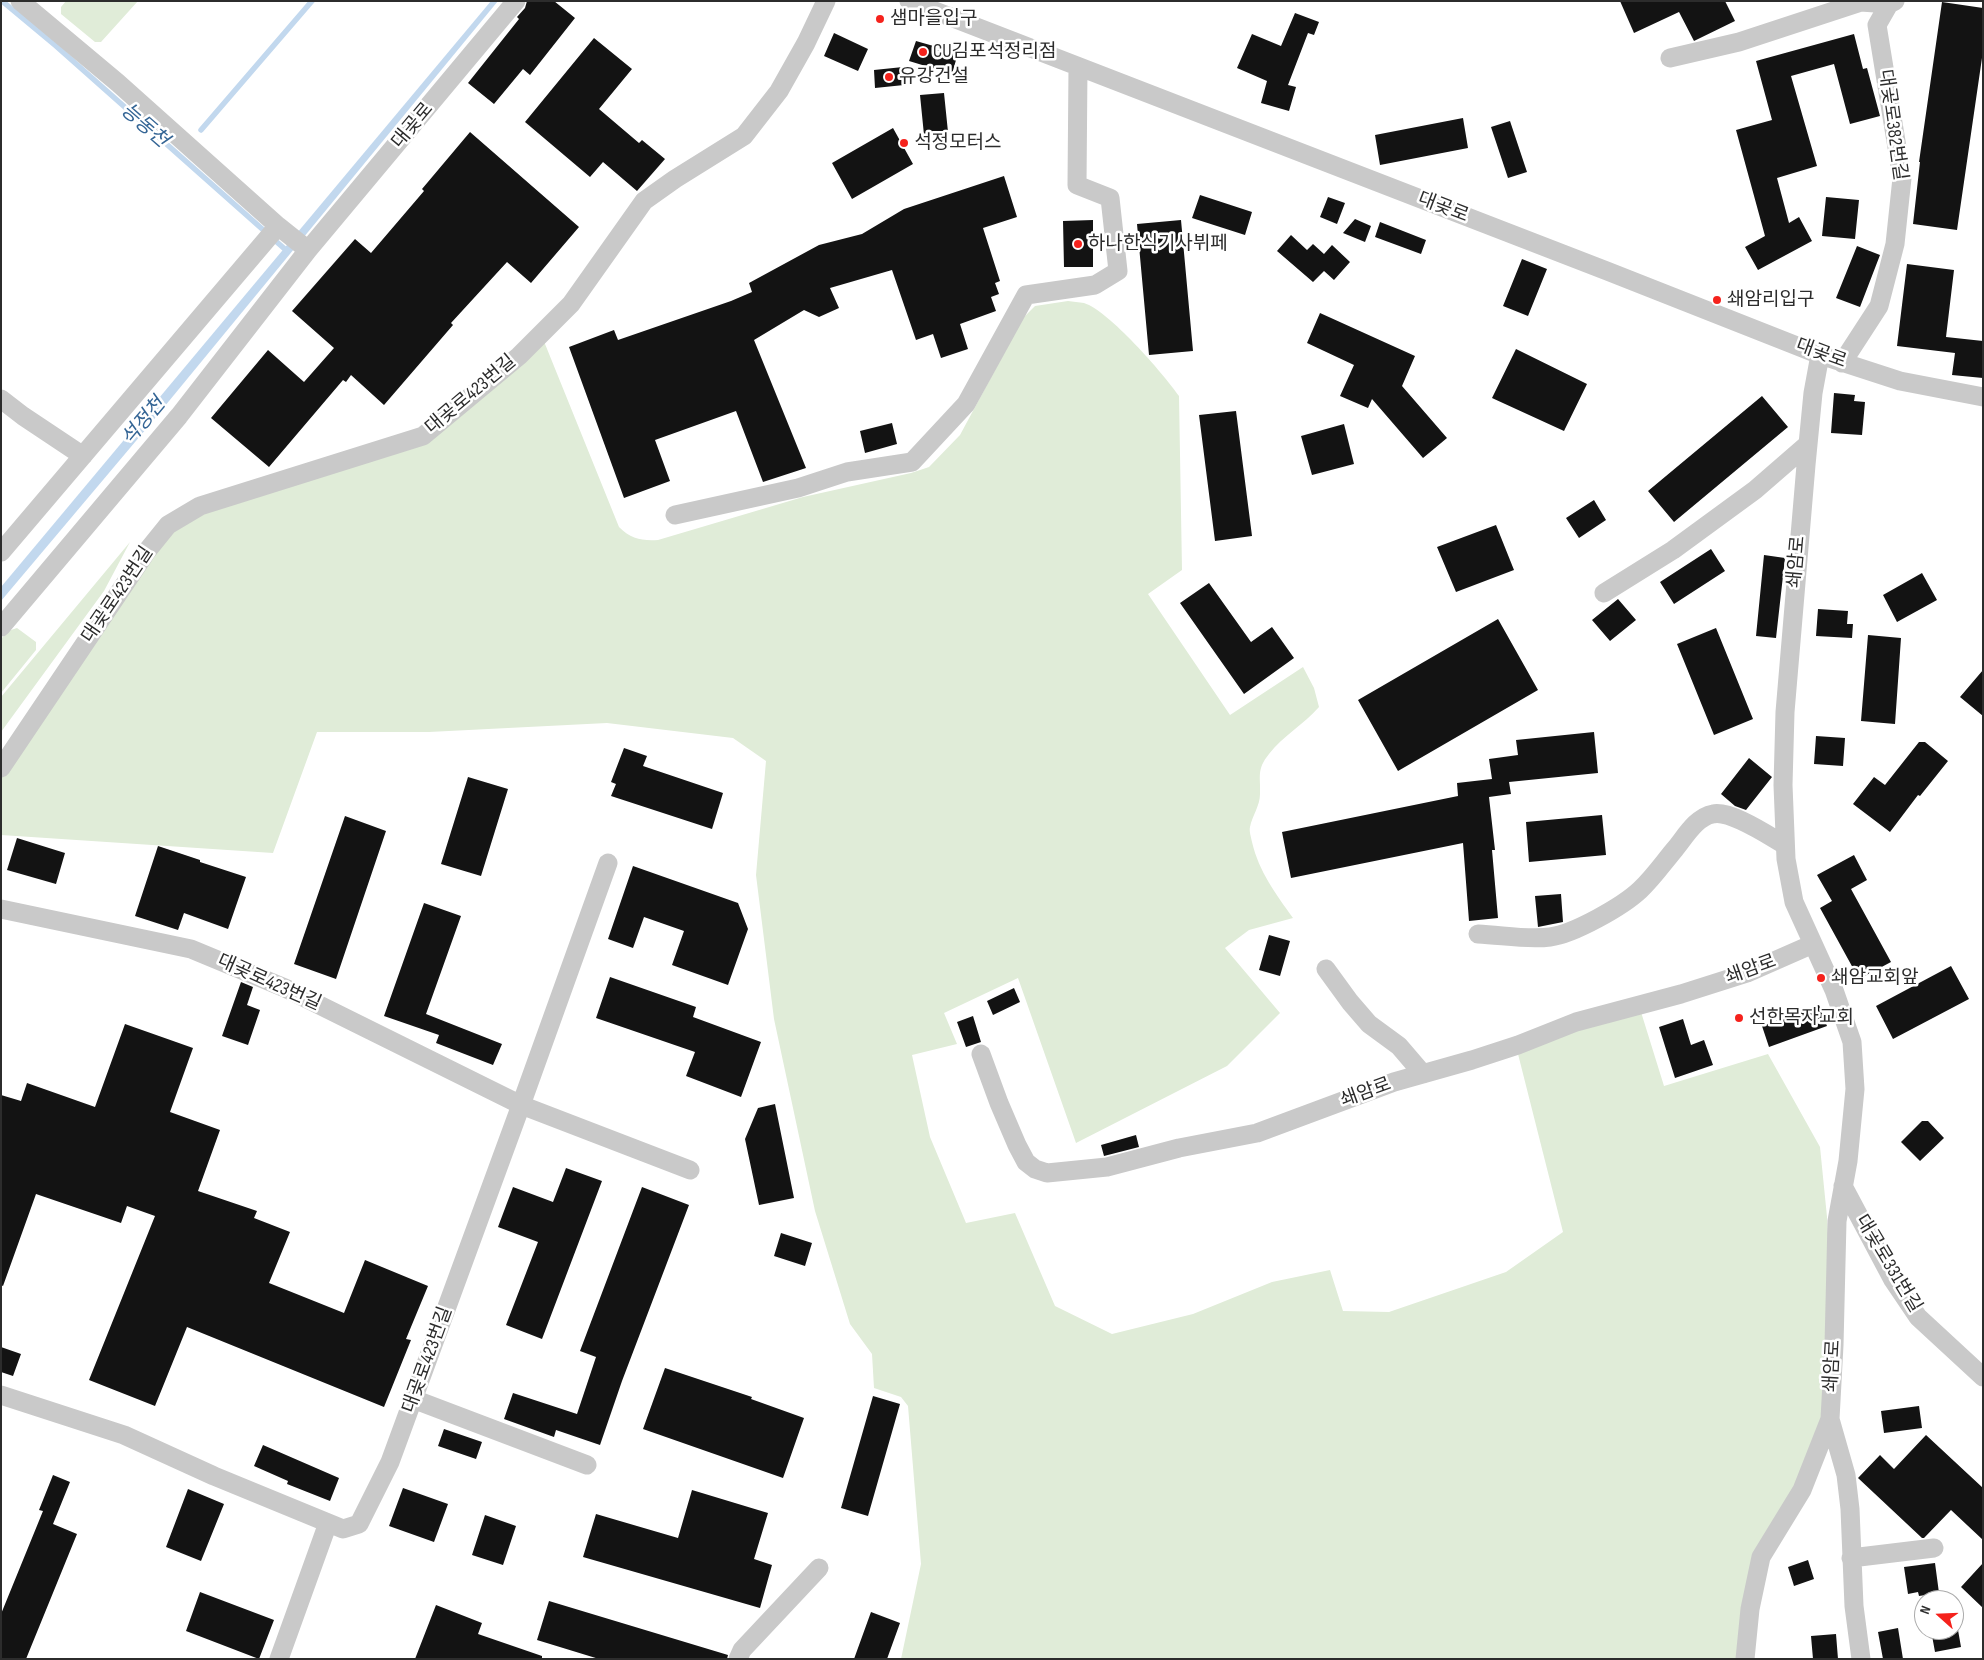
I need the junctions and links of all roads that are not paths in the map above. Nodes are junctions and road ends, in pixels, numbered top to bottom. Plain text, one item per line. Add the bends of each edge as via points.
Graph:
1 (20, 1) edge
2 (516, 1) edge
3 (826, 1) edge
4 (909, 1) edge
5 (1892, 3) edge
6 (1670, 58) dead end
7 (1078, 67) junction
8 (276, 232) junction
9 (306, 249) junction
10 (1820, 355) junction
11 (1842, 363) junction
12 (1983, 397) edge
13 (1, 399) edge
14 (1808, 444) junction
15 (83, 456) junction
16 (675, 515) dead end
17 (1, 552) edge
18 (1604, 593) dead end
19 (1, 627) edge
20 (1, 768) edge
21 (1786, 844) junction
22 (608, 862) dead end
23 (1, 910) edge
24 (1478, 934) dead end
25 (1813, 944) junction
26 (1326, 968) dead end
27 (981, 1054) dead end
28 (1423, 1074) junction
29 (521, 1105) junction
30 (690, 1170) dead end
31 (1843, 1186) junction
32 (1983, 1377) edge
33 (1, 1395) edge
34 (413, 1399) junction
35 (1830, 1419) junction
36 (587, 1465) dead end
37 (328, 1523) junction
38 (1934, 1548) dead end
39 (1851, 1558) junction
40 (819, 1568) dead end
41 (279, 1659) edge
42 (738, 1659) edge
43 (1745, 1659) edge
44 (1861, 1659) edge

1 - 8 street via 118,83
2 - 9 street, 대곶로
3 - 20 street, 대곶로423번길 via 779,91 744,136 644,201 571,304 519,356 423,436 200,506 168,525 147,551
4 - 7 street, 대곶로
5 - 6 street via 1861,2 1738,42
5 - 11 street, 대곶로382번길 via 1877,26 1902,178 1895,244 1879,306
7 - 10 street, 대곶로
7 - 16 street via 1078,185 1110,198 1118,271 1095,285 1026,295 966,404 912,462 847,472 798,488
8 - 9 street
8 - 15 street
9 - 19 street, 대곶로 via 179,416
10 - 11 street, 대곶로
10 - 14 street, 쇄암로
11 - 12 street, 대곶로 via 1900,380
13 - 15 street
14 - 18 street via 1740,501 1673,550
14 - 21 street, 쇄암로 via 1785,712 1782,785
15 - 17 street
21 - 24 street via 1724,813 1712,814 1698,822 1640,890 1620,905 1566,934 1534,938
21 - 25 street, 쇄암로 via 1794,902
22 - 29 street, 대곶로423번길
23 - 29 street, 대곶로423번길 via 191,949 285,988
25 - 28 street, 쇄암로 via 1747,973 1576,1022 1518,1045
25 - 31 street, 쇄암로 via 1834,990 1852,1042 1855,1089
26 - 28 street via 1369,1024 1399,1046
27 - 28 street, 쇄암로 via 1016,1145 1026,1162 1035,1170 1047,1173 1107,1167 1179,1148 1257,1133
29 - 30 street, 대곶로423번길
29 - 34 street, 대곶로423번길
31 - 32 street, 대곶로331번길 via 1893,1280 1918,1317
31 - 35 street, 쇄암로 via 1836,1221
33 - 37 street, 대곶로423번길 via 124,1435
34 - 36 street
34 - 37 street, 대곶로423번길 via 390,1462 359,1524 343,1529
35 - 39 street via 1846,1475
35 - 43 street, 쇄암로 via 1802,1490 1761,1557 1750,1609
37 - 41 street
38 - 39 street
39 - 44 street
40 - 42 street via 742,1650

